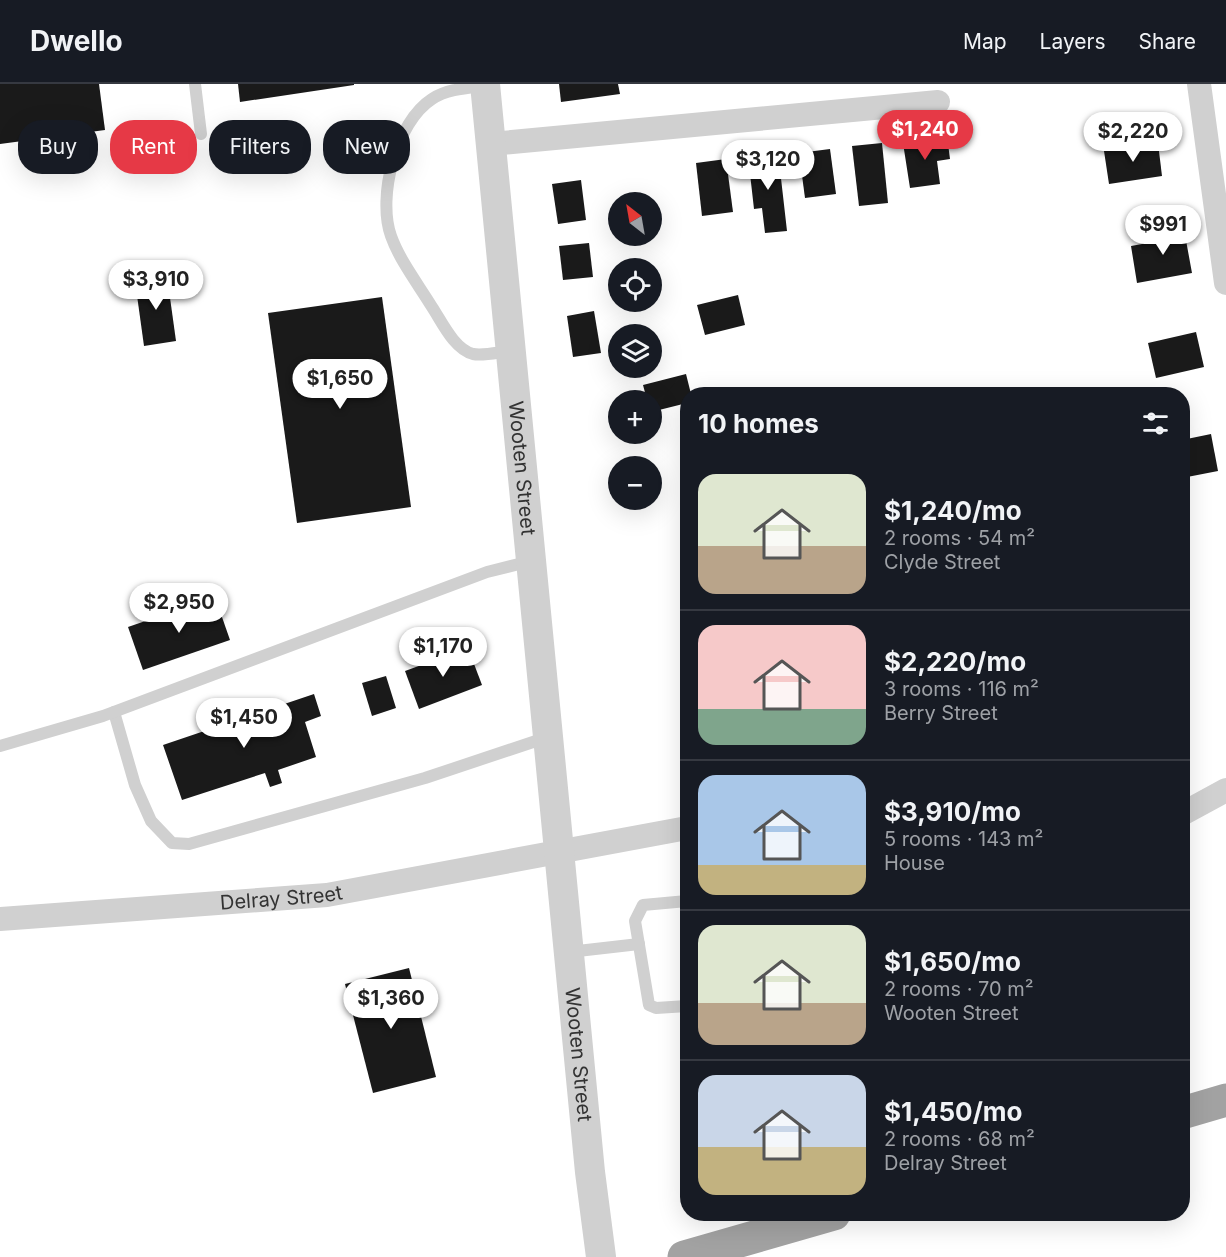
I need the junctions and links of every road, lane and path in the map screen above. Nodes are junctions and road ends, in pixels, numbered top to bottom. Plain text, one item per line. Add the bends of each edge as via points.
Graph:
1 (195, 84) edge
2 (1199, 84) edge
3 (485, 85) edge
4 (938, 102) dead end
5 (201, 134) dead end
6 (490, 144) junction
7 (1221, 204) edge
8 (1226, 284) edge
9 (511, 351) junction
10 (531, 561) junction
11 (114, 712) junction
12 (548, 737) junction
13 (0, 746) edge
14 (1226, 790) edge
15 (1190, 810) edge
16 (680, 829) edge
17 (560, 852) junction
18 (680, 902) edge
19 (0, 919) edge
20 (639, 944) junction
21 (569, 952) junction
22 (680, 1006) edge
23 (1226, 1100) edge
24 (1190, 1111) edge
25 (810, 1221) edge
26 (601, 1257) edge
27 (684, 1257) edge

1 - 5 lane
2 - 7 street
3 - 6 street, Wooten Street
3 - 9 lane via 461,88 433,98 420,108 393,156 386,204 390,234 399,254 453,339 474,354
4 - 6 street
6 - 9 street, Wooten Street
7 - 8 street
9 - 10 street, Wooten Street
10 - 11 lane via 487,572
10 - 12 street, Wooten Street
11 - 12 lane via 135,785 151,821 172,843 189,844 425,778
11 - 13 lane
12 - 17 street, Wooten Street
14 - 15 street
16 - 17 street
17 - 19 street, Delray Street via 327,895
17 - 21 street, Wooten Street
18 - 20 lane via 643,905 635,921
20 - 21 lane
20 - 22 lane via 649,1005
21 - 26 street, Wooten Street
23 - 24 highway
25 - 27 highway

